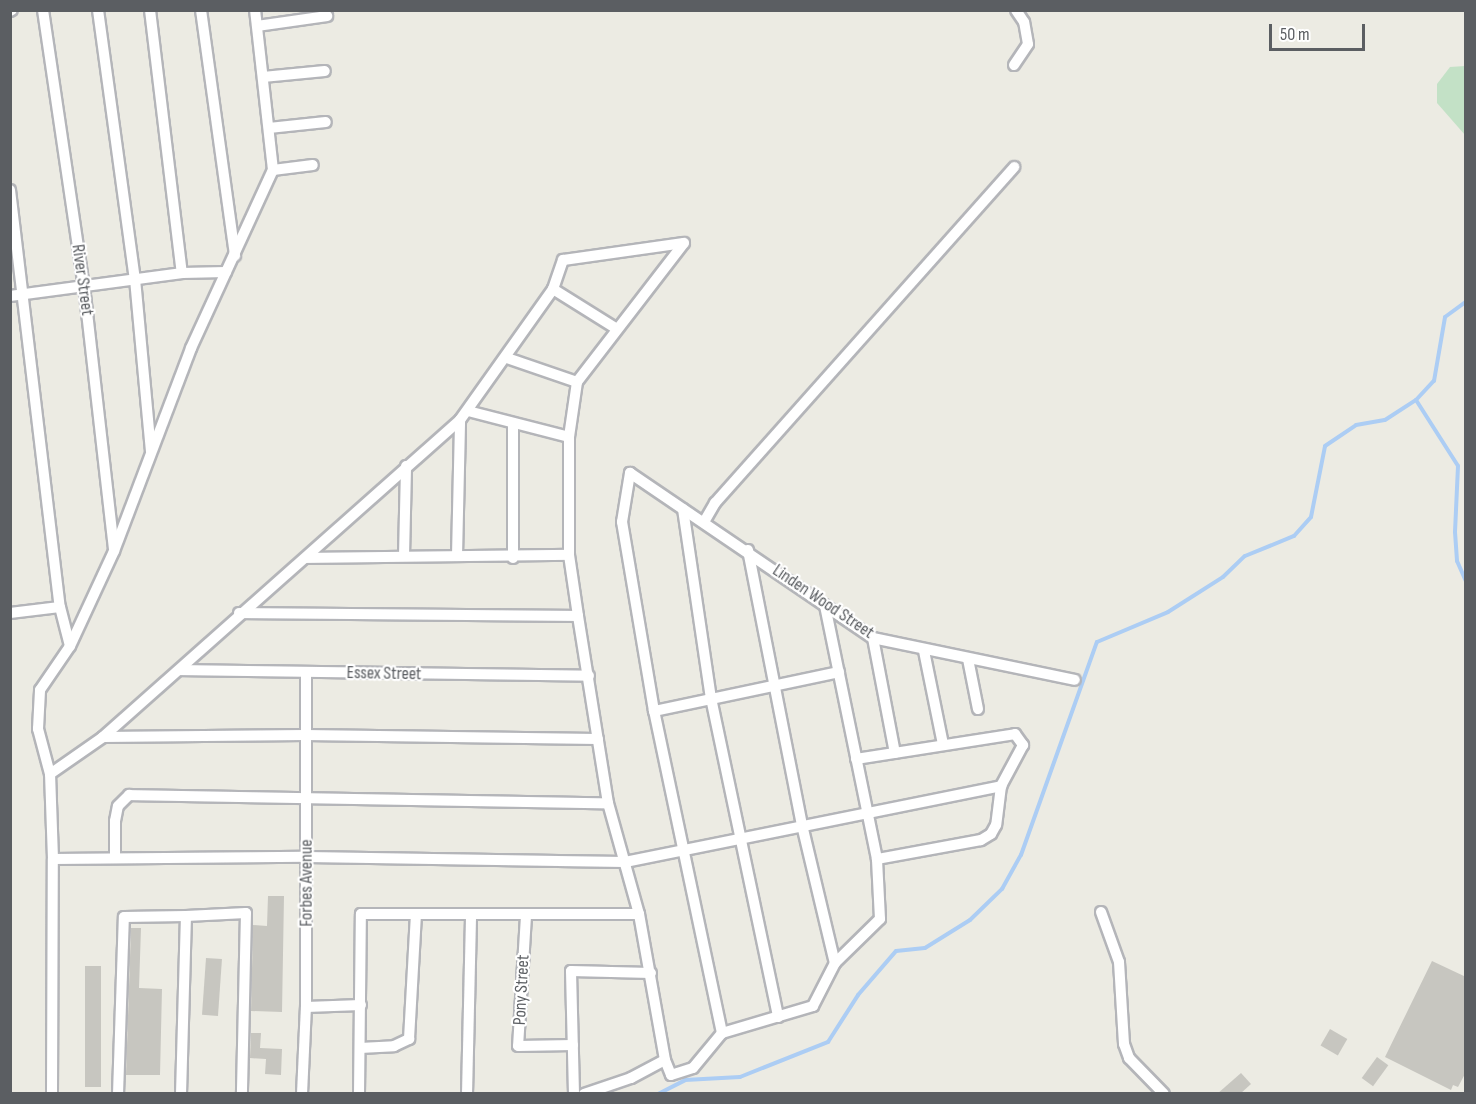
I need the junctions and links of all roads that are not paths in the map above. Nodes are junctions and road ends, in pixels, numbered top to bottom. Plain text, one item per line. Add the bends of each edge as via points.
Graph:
1 (43, 10) edge
2 (98, 10) edge
3 (150, 10) edge
4 (201, 10) edge
5 (255, 10) edge
6 (1016, 10) edge
7 (327, 16) dead end
8 (257, 26) junction
9 (1014, 65) dead end
10 (325, 71) dead end
11 (263, 77) junction
12 (326, 122) dead end
13 (269, 128) junction
14 (313, 165) dead end
15 (1014, 167) dead end
16 (273, 170) junction
17 (10, 190) edge
18 (235, 256) junction
19 (226, 272) junction
20 (182, 273) junction
21 (135, 279) junction
22 (84, 286) junction
23 (553, 289) junction
24 (16, 295) edge
25 (617, 329) junction
26 (507, 358) junction
27 (576, 382) junction
28 (468, 411) junction
29 (460, 420) junction
30 (513, 423) junction
31 (570, 437) junction
32 (151, 456) junction
33 (406, 466) junction
34 (683, 509) junction
35 (704, 522) junction
36 (748, 550) junction
37 (114, 551) junction
38 (569, 555) junction
39 (404, 556) junction
40 (457, 556) junction
41 (306, 558) junction
42 (513, 558) junction
43 (825, 605) junction
44 (60, 607) junction
45 (10, 613) edge
46 (239, 614) junction
47 (578, 616) junction
48 (873, 638) junction
49 (70, 646) junction
50 (924, 651) junction
51 (968, 659) junction
52 (180, 670) junction
53 (838, 672) junction
54 (306, 673) junction
55 (589, 676) junction
56 (1076, 680) dead end
57 (774, 684) junction
58 (711, 698) junction
59 (978, 709) dead end
60 (654, 711) junction
61 (305, 735) junction
62 (103, 737) junction
63 (598, 739) junction
64 (943, 744) junction
65 (896, 753) junction
66 (856, 759) junction
67 (50, 774) junction
68 (1001, 786) junction
69 (307, 798) junction
70 (608, 803) junction
71 (865, 813) junction
72 (802, 825) junction
73 (741, 837) junction
74 (682, 851) junction
75 (115, 856) junction
76 (307, 857) junction
77 (53, 859) junction
78 (877, 859) junction
79 (625, 862) junction
80 (1101, 912) dead end
81 (416, 914) junction
82 (471, 914) junction
83 (639, 914) junction
84 (186, 916) junction
85 (526, 916) junction
86 (835, 963) junction
87 (651, 973) junction
88 (361, 1005) junction
89 (306, 1007) junction
90 (778, 1017) junction
91 (722, 1033) junction
92 (573, 1045) junction
93 (360, 1047) junction
94 (665, 1060) junction
95 (52, 1094) edge
96 (118, 1094) edge
97 (181, 1094) edge
98 (242, 1094) edge
99 (302, 1094) edge
100 (358, 1094) edge
101 (467, 1094) edge
102 (574, 1094) edge
103 (584, 1094) edge
104 (1164, 1094) edge

1 - 22 street, River Street
2 - 21 street
3 - 20 street
4 - 18 street
5 - 8 street
6 - 9 street via 1024,22 1028,44
7 - 8 street
8 - 11 street
10 - 11 street
11 - 13 street
12 - 13 street
13 - 16 street
14 - 16 street
15 - 35 street via 715,503
16 - 18 street
17 - 24 street
18 - 19 street
19 - 20 street
19 - 32 street via 191,348
20 - 21 street
21 - 22 street
21 - 32 street
22 - 24 street
22 - 37 street, River Street
23 - 25 street
23 - 25 street via 563,260 684,243
23 - 26 street
24 - 44 street
25 - 27 street
26 - 27 street
26 - 28 street
27 - 31 street
28 - 29 street
28 - 30 street
29 - 33 street
29 - 40 street
30 - 31 street
30 - 42 street
31 - 38 street
32 - 37 street
33 - 39 street
33 - 41 street
34 - 35 street, Linden Wood Street
34 - 58 street
34 - 60 street, Linden Wood Street via 630,473 622,522
35 - 36 street, Linden Wood Street
36 - 43 street, Linden Wood Street
36 - 57 street
37 - 49 street
38 - 42 street
38 - 47 street
39 - 40 street
39 - 41 street
40 - 42 street
41 - 46 street
43 - 48 street, Linden Wood Street
43 - 53 street
44 - 45 street
44 - 49 street
46 - 47 street
46 - 52 street
47 - 55 street
48 - 50 street, Linden Wood Street
48 - 65 street
49 - 67 street via 40,690 38,729
50 - 51 street, Linden Wood Street
50 - 64 street
51 - 56 street, Linden Wood Street
51 - 59 street
52 - 54 street, Essex Street
52 - 62 street
53 - 57 street
53 - 66 street
54 - 55 street, Essex Street
54 - 61 street, Forbes Avenue
55 - 63 street
57 - 58 street
57 - 72 street
58 - 60 street
58 - 73 street
60 - 74 street
61 - 62 street
61 - 63 street
61 - 69 street, Forbes Avenue
62 - 67 street
63 - 70 street
64 - 65 street
64 - 68 street via 1015,734 1023,745
65 - 66 street
66 - 71 street
67 - 77 street
68 - 71 street
68 - 78 street via 996,825 981,840
69 - 70 street
69 - 75 street via 129,795 118,806 114,821
69 - 76 street, Forbes Avenue
70 - 79 street
71 - 72 street
71 - 78 street
72 - 73 street
72 - 86 street
73 - 74 street
73 - 90 street
74 - 79 street
74 - 91 street
75 - 76 street
75 - 77 street
76 - 79 street
76 - 89 street, Forbes Avenue
77 - 95 street
78 - 86 street via 880,919
79 - 83 street
80 - 104 street via 1119,962 1124,1044 1129,1058
81 - 82 street
81 - 88 street via 361,914
81 - 93 street via 409,1039 394,1046
82 - 85 street
82 - 101 street
83 - 85 street
83 - 87 street
84 - 96 street via 124,917
84 - 97 street
84 - 98 street via 246,913
85 - 92 street, Pony Street via 518,1046
86 - 90 street via 813,1006
87 - 92 street via 571,971
87 - 94 street
88 - 89 street
88 - 93 street
89 - 99 street, Forbes Avenue
90 - 91 street
91 - 94 street via 693,1068 671,1075
92 - 102 street
93 - 100 street
94 - 103 street via 631,1078

